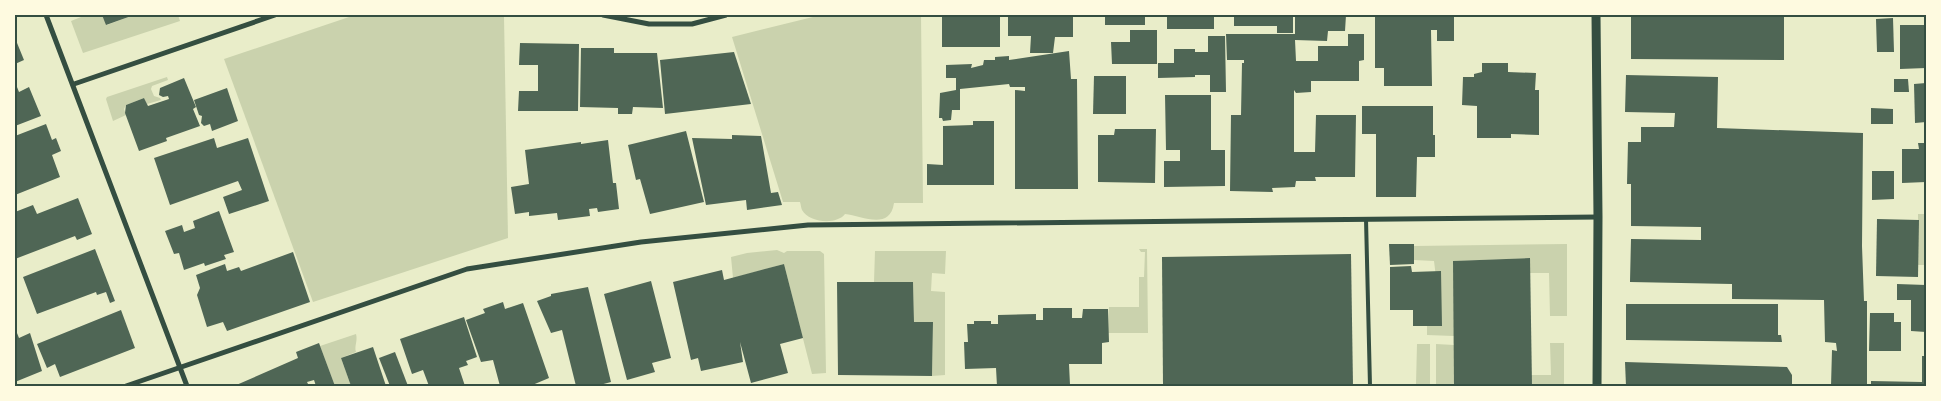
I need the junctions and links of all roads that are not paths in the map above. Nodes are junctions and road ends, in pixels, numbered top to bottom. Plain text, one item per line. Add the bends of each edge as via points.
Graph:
1 (46, 15) edge
2 (275, 15) edge
3 (604, 15) edge
4 (726, 15) edge
5 (1596, 15) edge
6 (74, 84) junction
7 (1598, 217) junction
8 (1366, 219) junction
9 (180, 368) junction
10 (126, 386) edge
11 (186, 386) edge
12 (1370, 386) edge
13 (1597, 386) edge

1 - 6 street
2 - 6 street
3 - 4 street via 649,24 692,24
5 - 7 street
6 - 9 street
7 - 8 street
7 - 13 street
8 - 9 street via 808,225 641,242 467,269
8 - 12 lane
9 - 10 street
9 - 11 street

